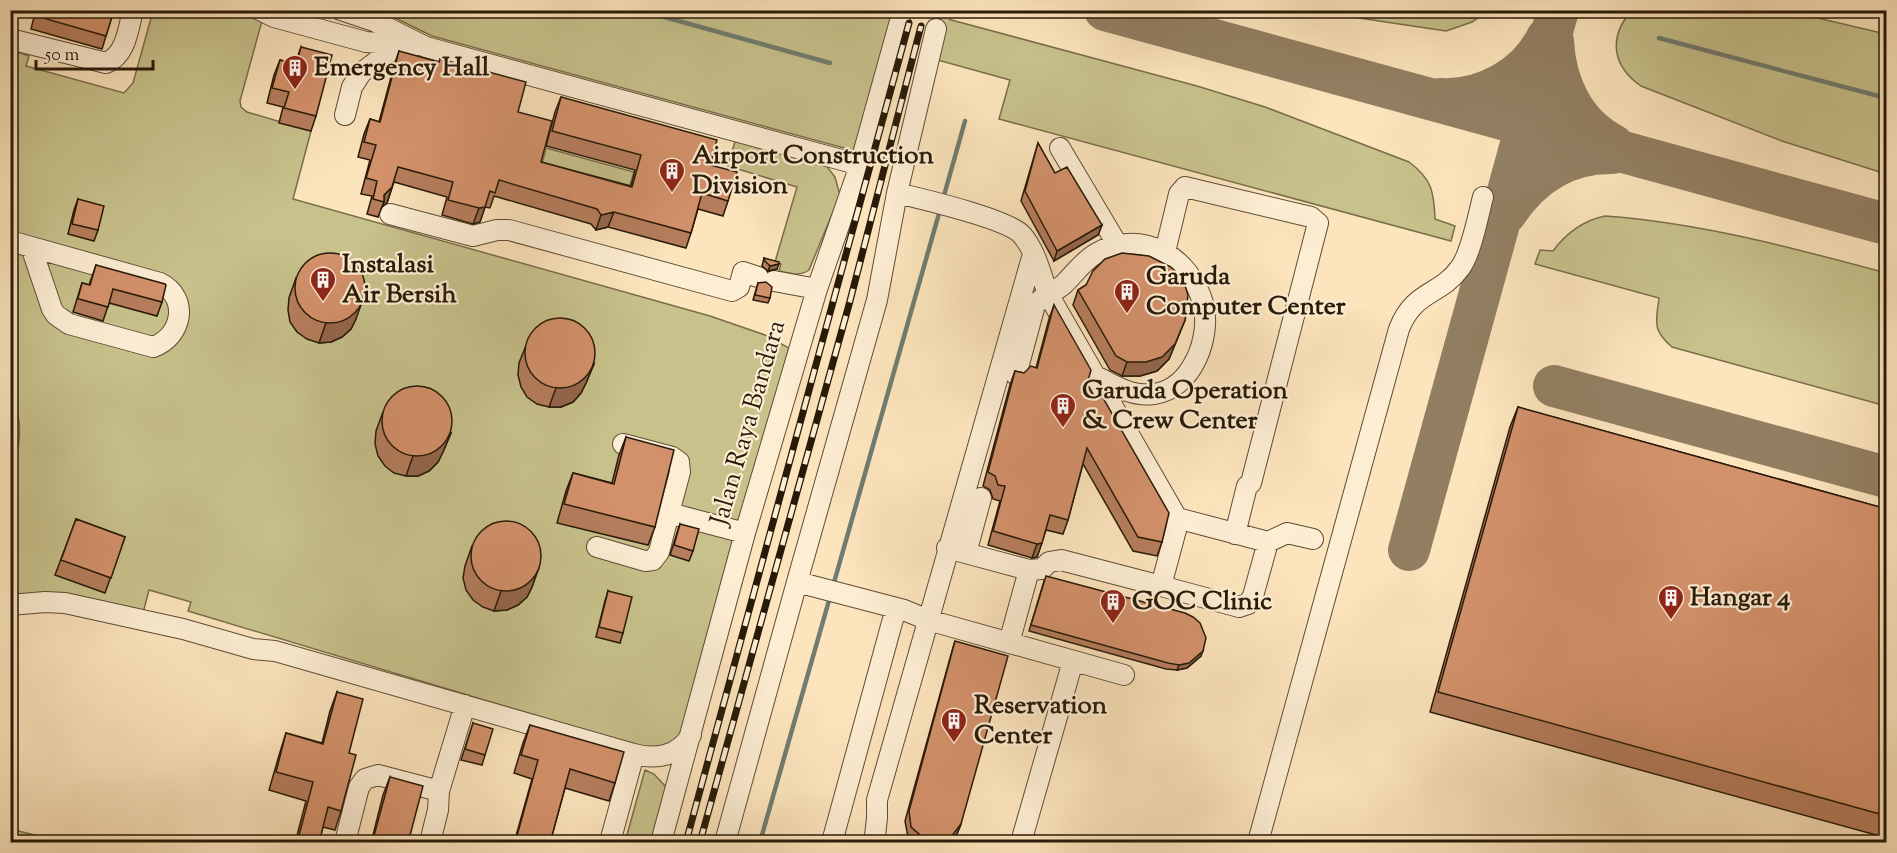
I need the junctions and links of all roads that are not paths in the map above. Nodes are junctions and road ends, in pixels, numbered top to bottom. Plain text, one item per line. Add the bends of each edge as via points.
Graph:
1 (133, 10) edge
2 (260, 10) edge
3 (341, 10) edge
4 (900, 21) dead end
5 (936, 29) tunnel mouth
6 (10, 39) edge
7 (403, 41) junction
8 (345, 115) dead end
9 (1060, 148) dead end
10 (860, 165) junction
11 (897, 193) junction
12 (1483, 197) dead end
13 (390, 214) dead end
14 (10, 241) edge
15 (1117, 244) junction
16 (31, 247) junction
17 (1165, 252) junction
18 (1033, 254) junction
19 (817, 289) junction
20 (1048, 294) junction
21 (1016, 375) edge
22 (1094, 375) junction
23 (623, 444) edge
24 (981, 498) dead end
25 (669, 513) junction
26 (1177, 518) junction
27 (745, 533) junction
28 (1235, 534) junction
29 (1313, 539) dead end
30 (1268, 543) junction
31 (597, 547) dead end
32 (957, 550) junction
33 (1029, 570) junction
34 (806, 584) junction
35 (1161, 586) junction
36 (10, 605) edge
37 (896, 608) junction
38 (928, 620) junction
39 (1009, 643) junction
40 (1072, 661) junction
41 (1124, 675) dead end
42 (465, 705) junction
43 (691, 735) junction
44 (639, 756) junction
45 (439, 791) junction
46 (673, 801) junction
47 (833, 842) edge
48 (345, 843) edge
49 (430, 843) edge
50 (610, 843) edge
51 (661, 843) edge
52 (725, 843) edge
53 (876, 843) edge
54 (1021, 843) edge
55 (1258, 843) edge

1 - 6 street via 123,48 106,63
2 - 7 street via 366,42
3 - 7 street via 374,21
4 - 10 street, Jalan Raya Bandara
5 - 11 street
7 - 8 street via 361,73 352,87
7 - 10 street
9 - 15 street
10 - 19 street, Jalan Raya Bandara
11 - 18 street via 1015,229
11 - 34 street via 877,300
12 - 55 street via 1462,266 1413,305 1399,329
13 - 19 street via 473,236 509,230 730,291 739,287 743,272
14 - 16 street
15 - 17 street via 1142,244
15 - 20 street via 1090,257
16 - 16 street via 168,287 175,294 180,311 174,332 153,347 62,321 52,309
17 - 22 street via 1185,268 1204,305 1205,331 1194,364 1176,384 1155,394 1131,392
17 - 28 street via 1179,194 1185,187 1311,217 1318,223
18 - 20 street
18 - 32 street
19 - 27 street, Jalan Raya Bandara
20 - 21 street via 1035,305
20 - 22 street
22 - 26 street
23 - 25 street via 679,462
24 - 32 street
25 - 27 street
25 - 31 street via 659,552 653,560
26 - 28 street
26 - 35 street
27 - 43 street, Jalan Raya Bandara
28 - 30 street
29 - 30 street via 1283,533
30 - 35 street via 1253,596 1243,606
32 - 33 street
32 - 38 street
33 - 35 street via 1061,560
33 - 39 street
34 - 37 street
34 - 52 street
36 - 42 street via 45,602 85,607 253,649 275,651
37 - 38 street
37 - 47 street
38 - 39 street
38 - 53 street via 876,800
39 - 40 street
40 - 41 street
40 - 54 street
42 - 44 street
42 - 45 street
43 - 44 street via 677,751 660,757
43 - 46 street, Jalan Raya Bandara
44 - 46 street via 656,765 666,778
44 - 50 street
45 - 48 street via 378,775 365,779 359,787
45 - 49 street
46 - 51 street, Jalan Raya Bandara

